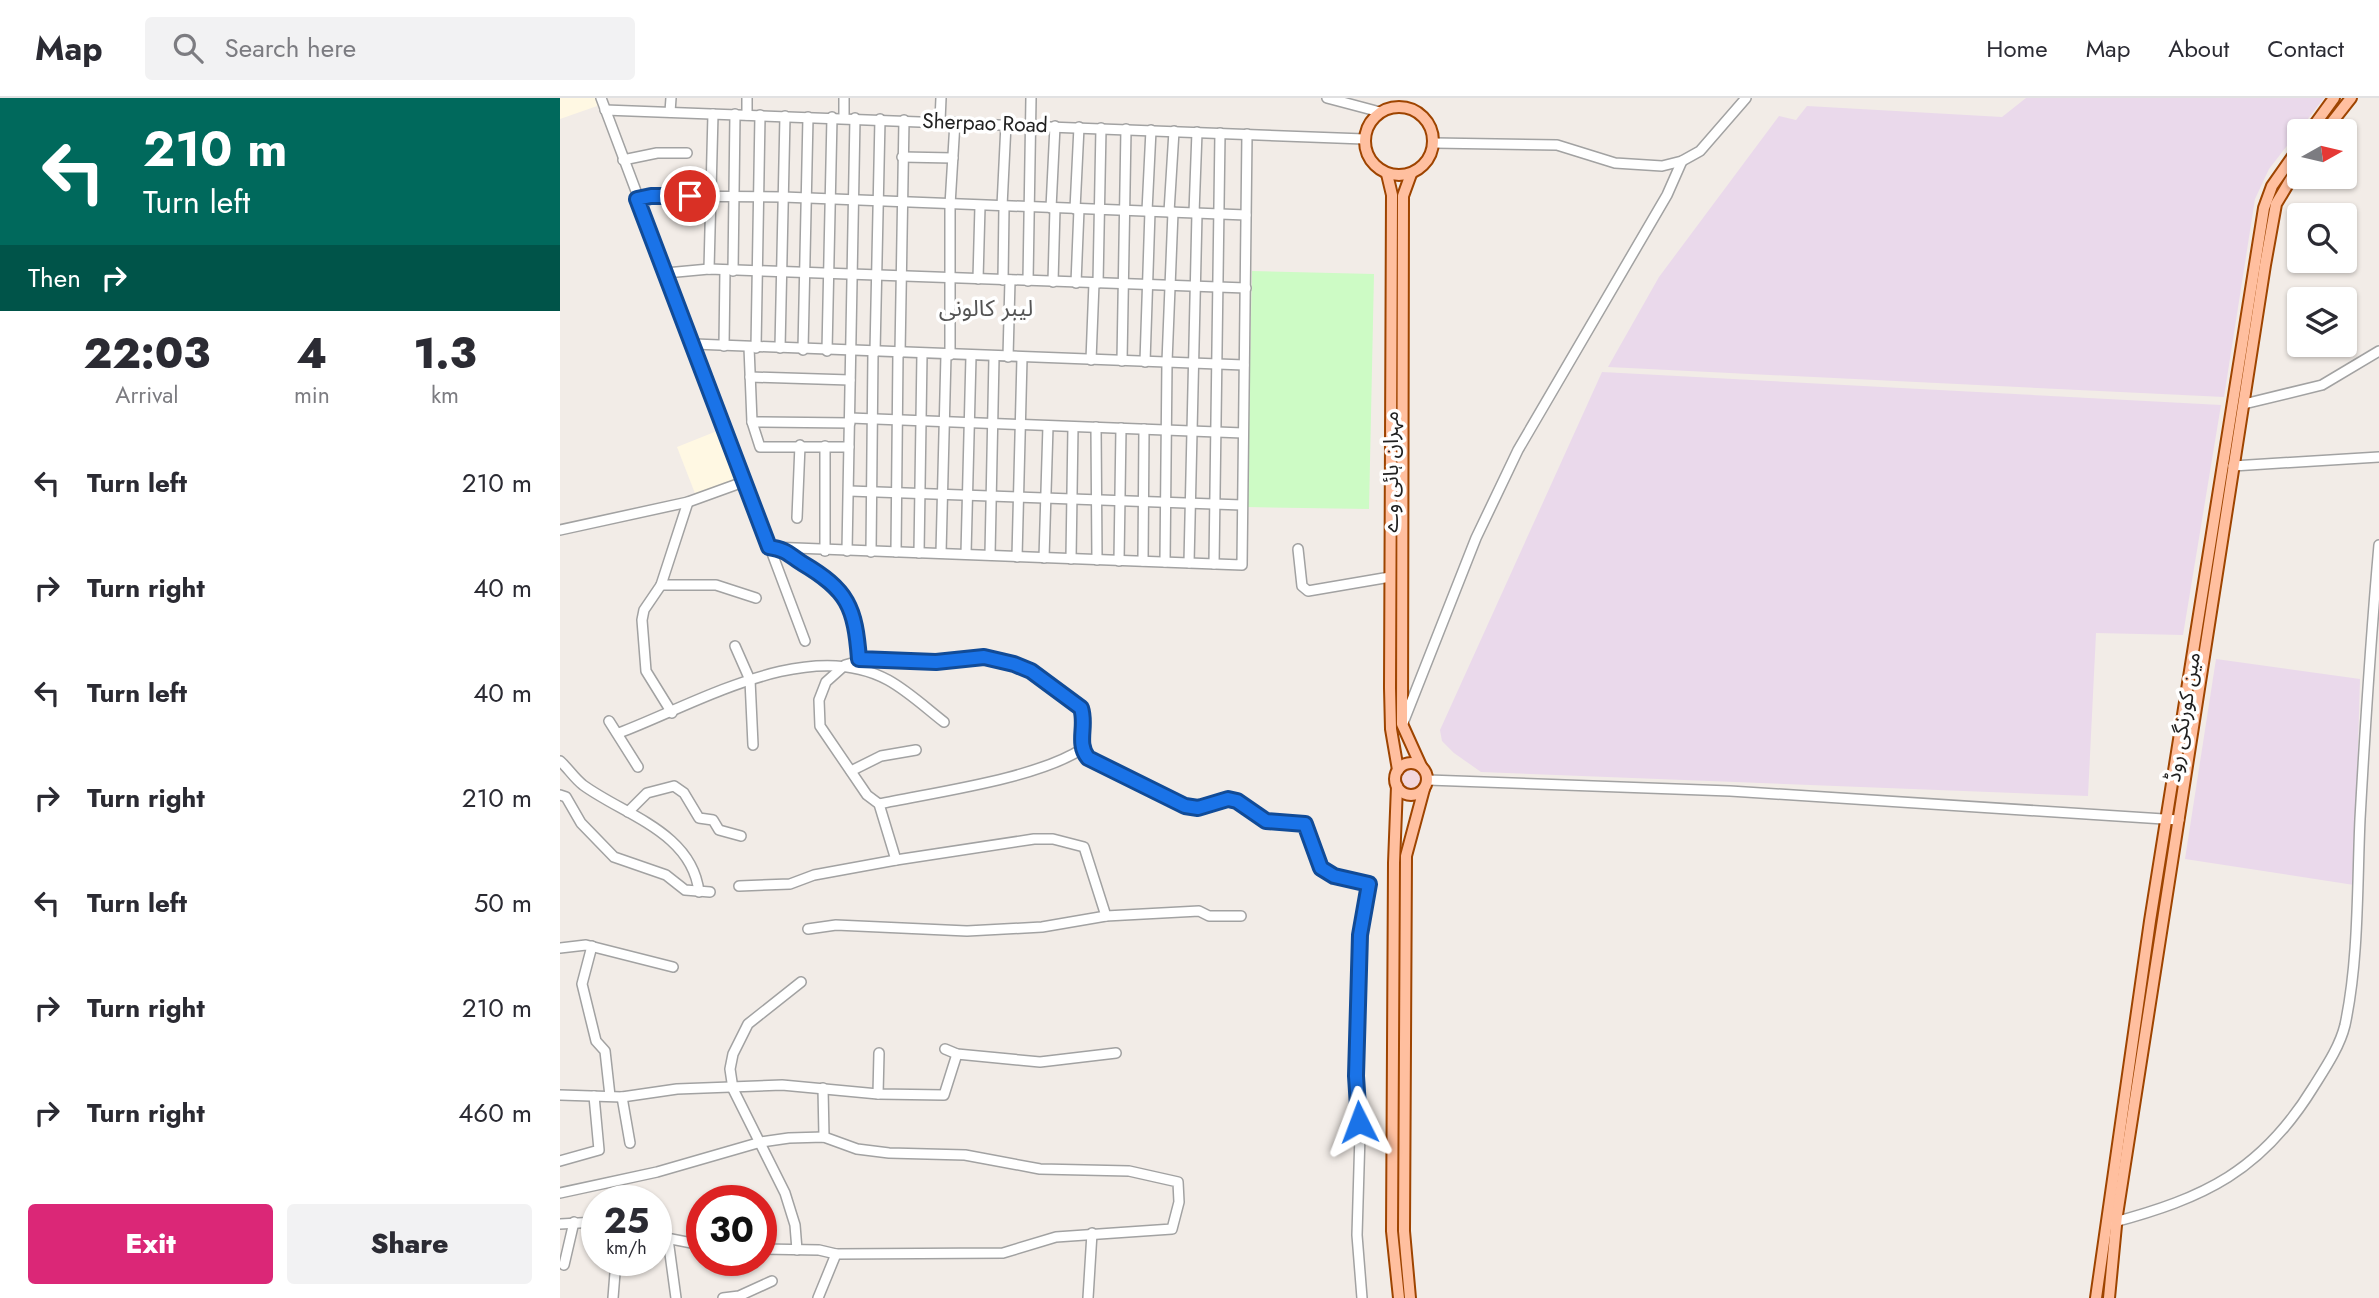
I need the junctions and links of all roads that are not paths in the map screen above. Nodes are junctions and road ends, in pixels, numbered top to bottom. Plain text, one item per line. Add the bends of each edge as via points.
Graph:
1 (601, 98) edge
2 (617, 98) edge
3 (671, 98) edge
4 (747, 98) edge
5 (844, 98) edge
6 (941, 98) edge
7 (1031, 98) edge
8 (1327, 98) edge
9 (1386, 98) edge
10 (1746, 98) edge
11 (2334, 98) edge
12 (2351, 98) edge
13 (1409, 103) edge
14 (605, 110) junction
15 (622, 111) junction
16 (1381, 111) junction
17 (670, 112) junction
18 (713, 114) junction
19 (735, 114) junction
20 (747, 115) junction
21 (760, 115) junction
22 (785, 116) junction
23 (808, 117) junction
24 (832, 117) junction
25 (844, 118) junction
26 (855, 118) junction
27 (880, 119) junction
28 (2319, 119) edge
29 (2334, 119) edge
30 (904, 120) junction
31 (940, 121) junction
32 (955, 122) junction
33 (1006, 124) junction
34 (1031, 125) junction
35 (1055, 126) junction
36 (1079, 127) junction
37 (1101, 128) junction
38 (1126, 129) junction
39 (1151, 130) junction
40 (1174, 131) junction
41 (1197, 132) junction
42 (1220, 133) junction
43 (1247, 134) junction
44 (1364, 139) junction
45 (1434, 143) junction
46 (687, 153) dead end
47 (902, 157) junction
48 (953, 158) junction
49 (623, 160) junction
50 (1682, 161) junction
51 (2287, 165) edge
52 (1387, 174) junction
53 (1411, 174) junction
54 (2287, 186) edge
55 (710, 196) junction
56 (733, 196) junction
57 (757, 197) junction
58 (783, 197) junction
59 (806, 198) junction
60 (637, 199) junction
61 (830, 199) junction
62 (853, 200) junction
63 (876, 201) junction
64 (901, 202) junction
65 (950, 205) junction
66 (980, 206) junction
67 (1003, 206) junction
68 (1027, 207) junction
69 (1053, 208) junction
70 (1077, 209) junction
71 (1100, 210) junction
72 (1124, 211) junction
73 (1148, 211) junction
74 (1171, 212) junction
75 (1195, 213) junction
76 (1219, 214) junction
77 (1246, 215) junction
78 (709, 269) junction
79 (729, 270) junction
80 (757, 272) junction
81 (666, 273) junction
82 (780, 273) junction
83 (805, 274) junction
84 (830, 274) junction
85 (853, 275) junction
86 (875, 275) junction
87 (899, 276) junction
88 (950, 278) junction
89 (978, 279) junction
90 (1007, 280) junction
91 (1028, 281) junction
92 (1053, 282) junction
93 (1076, 283) junction
94 (1096, 283) junction
95 (1124, 284) junction
96 (1148, 285) junction
97 (1170, 286) junction
98 (1194, 286) junction
99 (1219, 287) junction
100 (1246, 288) junction
101 (694, 344) junction
102 (724, 346) junction
103 (753, 347) junction
104 (780, 348) junction
105 (803, 350) junction
106 (827, 351) junction
107 (2379, 351) edge
108 (851, 352) junction
109 (874, 352) junction
110 (899, 353) junction
111 (922, 354) junction
112 (948, 355) junction
113 (971, 356) junction
114 (994, 357) junction
115 (1008, 357) junction
116 (1022, 358) junction
117 (1091, 360) junction
118 (1122, 361) junction
119 (1145, 362) junction
120 (1167, 362) junction
121 (1192, 363) junction
122 (1217, 364) junction
123 (1244, 365) junction
124 (750, 377) junction
125 (850, 380) junction
126 (2244, 404) junction
127 (874, 419) junction
128 (897, 420) junction
129 (850, 421) junction
130 (921, 421) junction
131 (752, 422) junction
132 (945, 422) junction
133 (969, 423) junction
134 (994, 424) junction
135 (1018, 425) junction
136 (1048, 426) junction
137 (1073, 427) junction
138 (1096, 428) junction
139 (1121, 428) junction
140 (1144, 429) junction
141 (1168, 430) junction
142 (1191, 431) junction
143 (1214, 432) junction
144 (1243, 433) junction
145 (800, 445) junction
146 (825, 446) junction
147 (849, 447) junction
148 (2379, 457) edge
149 (2233, 466) junction
150 (746, 481) junction
151 (849, 491) junction
152 (873, 492) junction
153 (896, 493) junction
154 (920, 495) junction
155 (944, 496) junction
156 (967, 497) junction
157 (991, 498) junction
158 (1018, 499) junction
159 (1046, 500) junction
160 (1071, 501) junction
161 (1095, 501) junction
162 (688, 502) junction
163 (1119, 502) junction
164 (1143, 503) junction
165 (1166, 503) junction
166 (1192, 504) junction
167 (1214, 505) junction
168 (1242, 505) junction
169 (797, 518) dead end
170 (560, 530) edge
171 (2379, 545) edge
172 (769, 547) junction
173 (1298, 549) dead end
174 (787, 550) junction
175 (825, 551) junction
176 (848, 551) junction
177 (871, 552) junction
178 (896, 552) junction
179 (919, 553) junction
180 (941, 553) junction
181 (966, 554) junction
182 (990, 555) junction
183 (1017, 557) junction
184 (1044, 558) junction
185 (1071, 559) junction
186 (1097, 560) junction
187 (1119, 561) junction
188 (1143, 561) junction
189 (1165, 562) junction
190 (1189, 563) junction
191 (1214, 564) junction
192 (1390, 577) junction
193 (661, 585) junction
194 (756, 598) dead end
195 (805, 641) dead end
196 (735, 646) dead end
197 (859, 659) junction
198 (845, 666) junction
199 (750, 680) junction
200 (672, 713) junction
201 (609, 721) dead end
202 (944, 722) dead end
203 (1402, 724) junction
204 (619, 733) junction
205 (753, 746) dead end
206 (1082, 749) junction
207 (916, 750) dead end
208 (560, 761) edge
209 (1421, 766) junction
210 (638, 767) dead end
211 (1398, 770) junction
212 (851, 771) junction
213 (1426, 785) junction
214 (1398, 786) junction
215 (560, 794) edge
216 (879, 804) junction
217 (628, 812) junction
218 (2173, 819) junction
219 (741, 836) dead end
220 (896, 860) junction
221 (739, 886) dead end
222 (699, 891) junction
223 (710, 892) dead end
224 (1106, 916) junction
225 (1241, 916) dead end
226 (808, 929) dead end
227 (592, 946) junction
228 (560, 948) edge
229 (673, 967) dead end
230 (801, 982) dead end
231 (945, 1049) dead end
232 (879, 1053) dead end
233 (1116, 1053) dead end
234 (957, 1054) junction
235 (823, 1088) junction
236 (733, 1089) junction
237 (878, 1094) junction
238 (560, 1095) edge
239 (594, 1096) junction
240 (610, 1096) junction
241 (622, 1097) junction
242 (824, 1137) junction
243 (761, 1142) junction
244 (630, 1143) dead end
245 (560, 1161) edge
246 (560, 1193) edge
247 (573, 1222) junction
248 (581, 1222) edge
249 (2116, 1222) junction
250 (560, 1224) edge
251 (2105, 1225) junction
252 (1092, 1233) junction
253 (777, 1249) edge
254 (797, 1250) junction
255 (836, 1254) junction
256 (564, 1265) dead end
257 (672, 1268) edge
258 (615, 1276) edge
259 (772, 1281) dead end
260 (613, 1298) edge
261 (676, 1298) edge
262 (723, 1298) edge
263 (818, 1298) edge
264 (1088, 1298) edge
265 (1362, 1298) edge
266 (1399, 1298) edge
267 (1410, 1298) edge
268 (2096, 1298) edge
269 (2109, 1298) edge

1 - 14 street
2 - 15 street
3 - 17 street
4 - 20 street
5 - 25 street
6 - 31 street
7 - 34 street
8 - 16 street
9 - 16 main road
10 - 50 street via 1700,151
11 - 28 main road
12 - 29 main road
13 - 16 main road
13 - 45 main road via 1429,124
14 - 15 street, Sherpao Road
14 - 49 street
15 - 17 street, Sherpao Road
16 - 44 main road
17 - 18 street, Sherpao Road
18 - 19 street, Sherpao Road
18 - 55 street
19 - 20 street, Sherpao Road
19 - 56 street
20 - 21 street, Sherpao Road
21 - 22 street, Sherpao Road
21 - 57 street
22 - 23 street, Sherpao Road
22 - 58 street
23 - 24 street, Sherpao Road
23 - 59 street
24 - 25 street, Sherpao Road
24 - 61 street
25 - 26 street, Sherpao Road
26 - 27 street, Sherpao Road
26 - 62 street
27 - 30 street, Sherpao Road
27 - 63 street
30 - 31 street, Sherpao Road
30 - 47 street
31 - 32 street, Sherpao Road
32 - 33 street, Sherpao Road
32 - 48 street
33 - 34 street, Sherpao Road
33 - 67 street
34 - 35 street, Sherpao Road
34 - 68 street
35 - 36 street, Sherpao Road
35 - 69 street
36 - 37 street, Sherpao Road
36 - 70 street
37 - 38 street, Sherpao Road
37 - 71 street
38 - 39 street, Sherpao Road
38 - 72 street
39 - 40 street, Sherpao Road
39 - 73 street
40 - 41 street, Sherpao Road
40 - 74 street
41 - 42 street, Sherpao Road
41 - 75 street
42 - 43 street, Sherpao Road
42 - 76 street
43 - 44 street, Sherpao Road
43 - 77 street
44 - 52 main road via 1366,154
45 - 50 street via 1557,145 1615,163 1662,166
45 - 53 main road via 1427,162
46 - 49 street
47 - 48 street
47 - 64 street
48 - 65 street
49 - 60 street
50 - 203 street via 1667,195 1518,450 1476,538
51 - 218 main road, مین کورنگی روڈ via 2264,208
52 - 53 main road
52 - 192 main road, مہران ہائی وے via 1392,195
53 - 203 main road via 1403,196
54 - 126 main road, مین کورنگی روڈ via 2276,204
55 - 56 street
55 - 60 street
55 - 78 street
56 - 57 street
56 - 79 street
57 - 58 street
57 - 80 street
58 - 59 street
58 - 82 street
59 - 61 street
59 - 83 street
60 - 81 street
61 - 62 street
61 - 84 street
62 - 63 street
62 - 85 street
63 - 64 street
63 - 86 street
64 - 65 street
64 - 87 street
65 - 66 street
65 - 88 street
66 - 67 street
66 - 89 street
67 - 68 street
67 - 90 street
68 - 69 street
68 - 91 street
69 - 70 street
69 - 92 street
70 - 71 street
70 - 93 street
71 - 72 street
71 - 94 street
72 - 73 street
72 - 95 street
73 - 74 street
73 - 96 street
74 - 75 street
74 - 97 street
75 - 76 street
75 - 98 street
76 - 77 street
76 - 99 street
77 - 100 street
78 - 79 street
78 - 81 street
79 - 80 street
79 - 102 street
80 - 82 street
80 - 103 street
81 - 101 street
82 - 83 street
82 - 104 street
83 - 84 street
83 - 105 street
84 - 85 street
84 - 106 street
85 - 86 street
85 - 108 street
86 - 87 street
86 - 109 street
87 - 88 street
87 - 110 street
88 - 89 street
88 - 112 street
89 - 90 street
90 - 91 street
90 - 115 street
91 - 92 street
92 - 93 street
93 - 94 street
94 - 95 street
94 - 117 street
95 - 96 street
95 - 118 street
96 - 97 street
96 - 119 street
97 - 98 street
97 - 120 street
98 - 99 street
98 - 121 street
99 - 100 street
99 - 122 street
100 - 123 street
101 - 102 street
101 - 150 street
102 - 103 street
103 - 104 street
103 - 124 street
104 - 105 street
105 - 106 street
106 - 108 street
107 - 126 street via 2322,385
108 - 109 street
108 - 125 street
109 - 110 street
109 - 127 street
110 - 111 street
110 - 128 street
111 - 112 street
111 - 130 street
112 - 113 street
112 - 132 street
113 - 114 street
113 - 133 street
114 - 115 street
114 - 134 street
115 - 116 street
116 - 117 street
116 - 135 street
117 - 118 street
118 - 119 street
119 - 120 street
120 - 121 street
120 - 141 street
121 - 122 street
121 - 142 street
122 - 123 street
122 - 143 street
123 - 144 street
124 - 125 street
124 - 131 street
125 - 129 street
126 - 149 main road, مین کورنگی روڈ
127 - 128 street
127 - 129 street
127 - 152 street
128 - 130 street
128 - 153 street
129 - 131 street
129 - 147 street
130 - 132 street
130 - 154 street
131 - 145 street via 760,447
132 - 133 street
132 - 155 street
133 - 134 street
133 - 156 street
134 - 135 street
134 - 157 street
135 - 136 street
135 - 158 street
136 - 137 street
136 - 159 street
137 - 138 street
137 - 160 street
138 - 139 street
138 - 161 street
139 - 140 street
139 - 163 street
140 - 141 street
140 - 164 street
141 - 142 street
141 - 165 street
142 - 143 street
142 - 166 street
143 - 144 street
143 - 167 street
144 - 168 street
145 - 146 street
145 - 169 street
146 - 147 street
146 - 175 street
147 - 151 street
148 - 149 street
149 - 218 main road, مین کورنگی روڈ
150 - 162 street
150 - 172 street
151 - 152 street
151 - 176 street
152 - 153 street
152 - 177 street
153 - 154 street
153 - 178 street
154 - 155 street
154 - 179 street
155 - 156 street
155 - 180 street
156 - 157 street
156 - 181 street
157 - 158 street
157 - 182 street
158 - 159 street
158 - 183 street
159 - 160 street
159 - 184 street
160 - 161 street
160 - 185 street
161 - 163 street
161 - 186 street
162 - 170 street
162 - 193 street
163 - 164 street
163 - 187 street
164 - 165 street
164 - 188 street
165 - 166 street
165 - 189 street
166 - 167 street
166 - 190 street
167 - 168 street
167 - 191 street
168 - 191 street via 1242,565
171 - 249 street via 2355,924 2344,1026 2331,1059 2284,1133 2250,1164 2185,1201
172 - 174 street
172 - 195 street
173 - 192 street via 1302,586 1308,591
174 - 175 street
174 - 197 street via 845,596 855,619
175 - 176 street
176 - 177 street
177 - 178 street
178 - 179 street
179 - 180 street
180 - 181 street
181 - 182 street
182 - 183 street
183 - 184 street
184 - 185 street
185 - 186 street
186 - 187 street
187 - 188 street
188 - 189 street
189 - 190 street
190 - 191 street
192 - 211 main road, مہران ہائی وے via 1391,729
193 - 194 street via 716,585
193 - 200 street via 644,610 642,646 646,671
196 - 199 street
197 - 198 street
197 - 206 street via 936,662 984,657 1022,666 1081,708
198 - 199 street via 796,668
198 - 202 street via 888,680
198 - 212 street via 826,682 819,700 820,726
199 - 200 street
199 - 205 street
200 - 204 street
201 - 204 street
203 - 209 main road
204 - 210 street
206 - 216 street via 1052,764
206 - 265 street via 1088,758 1185,806 1198,808 1228,799 1266,821 1305,824 1321,868 1369,884 1360,935 1356,1076
207 - 212 street via 881,756
208 - 217 street via 583,785
209 - 211 main road via 1408,763
209 - 213 main road
211 - 214 main road
212 - 216 street
213 - 214 main road via 1413,795
213 - 218 street via 1730,791
213 - 267 main road via 1406,856 1404,1231
214 - 266 main road via 1392,1231
215 - 222 street via 614,858 666,875 685,890
216 - 220 street
217 - 219 street via 647,793 674,786 684,793 699,818 713,820 719,830
217 - 222 street via 658,828 673,844 697,873
218 - 249 main road, مین کورنگی روڈ
218 - 251 main road, مین کورنگی روڈ
220 - 221 street via 790,884
220 - 224 street via 1034,839 1079,844 1084,847
222 - 223 street
224 - 225 street via 1199,911 1209,916
224 - 226 street via 1042,927 967,931 836,925
227 - 228 street
227 - 229 street
227 - 240 street via 582,985 596,1041 605,1051
230 - 236 street via 748,1024 731,1060
231 - 234 street
232 - 237 street
233 - 234 street via 1040,1062
234 - 237 street via 946,1094
235 - 236 street
235 - 237 street
235 - 242 street
236 - 241 street via 677,1088
236 - 243 street
238 - 239 street
239 - 240 street
239 - 245 street via 599,1150
240 - 241 street
241 - 244 street
242 - 243 street
242 - 252 street via 857,1149 889,1153 965,1155 1040,1169 1129,1171 1178,1181 1179,1202 1172,1229
243 - 246 street via 657,1172
243 - 254 street via 793,1216
247 - 248 street
247 - 250 street
247 - 256 street
249 - 251 street
249 - 269 main road, مین کورنگی روڈ
251 - 268 main road, مین کورنگی روڈ
252 - 255 street via 1056,1237 1003,1253
252 - 264 street
253 - 254 street
254 - 255 street
255 - 263 street
257 - 261 street
258 - 260 street
259 - 262 street

